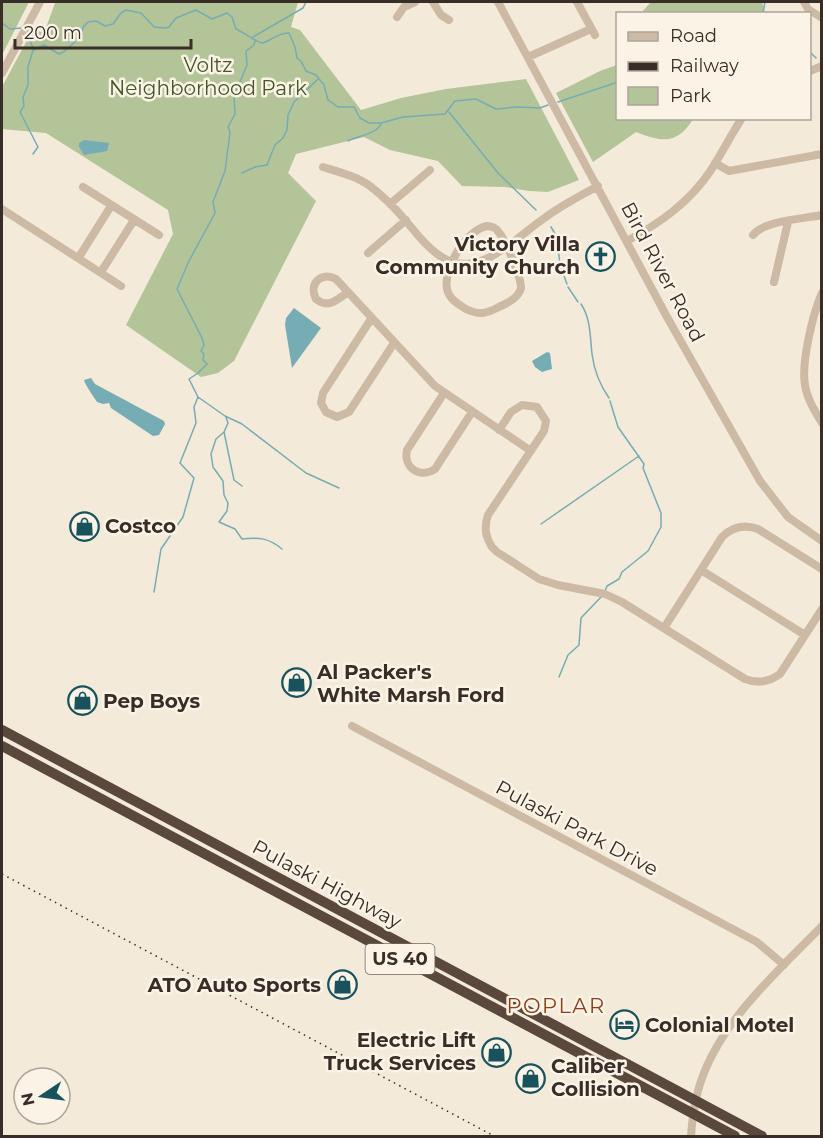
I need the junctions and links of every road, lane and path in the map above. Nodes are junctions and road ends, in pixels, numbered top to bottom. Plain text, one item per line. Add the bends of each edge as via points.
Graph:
1 (40, 2) edge
2 (415, 2) edge
3 (433, 2) edge
4 (498, 2) edge
5 (577, 2) edge
6 (807, 3) edge
7 (397, 17) dead end
8 (822, 18) edge
9 (449, 20) dead end
10 (528, 57) junction
11 (2, 73) edge
12 (741, 120) edge
13 (822, 154) edge
14 (716, 163) junction
15 (323, 167) dead end
16 (430, 170) dead end
17 (598, 186) junction
18 (83, 187) dead end
19 (390, 204) junction
20 (111, 206) junction
21 (2, 209) edge
22 (822, 215) edge
23 (134, 220) junction
24 (406, 220) junction
25 (788, 222) junction
26 (159, 235) dead end
27 (753, 235) dead end
28 (627, 241) junction
29 (506, 247) junction
30 (368, 253) dead end
31 (79, 257) junction
32 (453, 261) junction
33 (101, 272) junction
34 (774, 282) dead end
35 (121, 286) dead end
36 (348, 292) junction
37 (822, 292) edge
38 (371, 319) junction
39 (394, 343) junction
40 (444, 393) junction
41 (472, 412) junction
42 (822, 423) edge
43 (499, 430) junction
44 (531, 451) junction
45 (822, 541) edge
46 (822, 569) edge
47 (701, 570) junction
48 (822, 609) edge
49 (664, 628) junction
50 (805, 635) junction
51 (351, 726) dead end
52 (2, 730) edge
53 (2, 746) edge
54 (822, 926) edge
55 (784, 965) junction
56 (696, 1101) junction
57 (693, 1114) junction
58 (691, 1137) edge
59 (735, 1137) edge
60 (762, 1137) edge

1 - 11 street
2 - 7 street via 404,7
3 - 9 street
4 - 10 street, Bird River Road
5 - 10 street via 593,32
6 - 8 street via 808,9
10 - 17 street, Bird River Road
12 - 14 street
13 - 14 street via 729,171
14 - 28 street via 671,213
15 - 19 street via 362,180
16 - 19 street
17 - 28 street, Bird River Road
17 - 29 street via 554,211
18 - 20 street
19 - 24 street
20 - 23 street
20 - 31 street
21 - 31 street
22 - 25 street
23 - 26 street
23 - 33 street
24 - 30 street
24 - 32 street via 428,248
25 - 27 street via 766,226
25 - 34 street
28 - 45 street, Bird River Road via 760,481 788,517
29 - 32 street via 477,262
29 - 32 street via 496,229 482,227 459,247
29 - 32 street via 520,278 521,291 488,313 471,311 451,298 447,283
31 - 33 street
33 - 35 street
36 - 36 street via 328,276 318,279 313,288 316,298 326,304
36 - 38 street
37 - 42 street via 803,374 809,399
38 - 39 street
38 - 39 street via 323,393 321,403 326,412 337,417 349,412
39 - 40 street
40 - 41 street
40 - 41 street via 407,450 406,462 413,471 435,469
41 - 43 street
43 - 44 street
43 - 44 street via 517,407 537,407 546,426
44 - 49 street via 488,517 486,532 492,547 540,579 611,596
46 - 47 street via 747,526 724,534
47 - 49 street
47 - 50 street
48 - 50 street
49 - 50 street via 745,679 757,682 780,674
51 - 55 street, Pulaski Park Drive via 757,942
52 - 56 highway, Pulaski Highway / US 40
53 - 57 highway, Pulaski Highway / US 40
54 - 55 street
55 - 56 street via 716,1047
56 - 57 street
56 - 60 highway, Pulaski Highway / US 40
57 - 58 street
57 - 59 highway, Pulaski Highway / US 40

